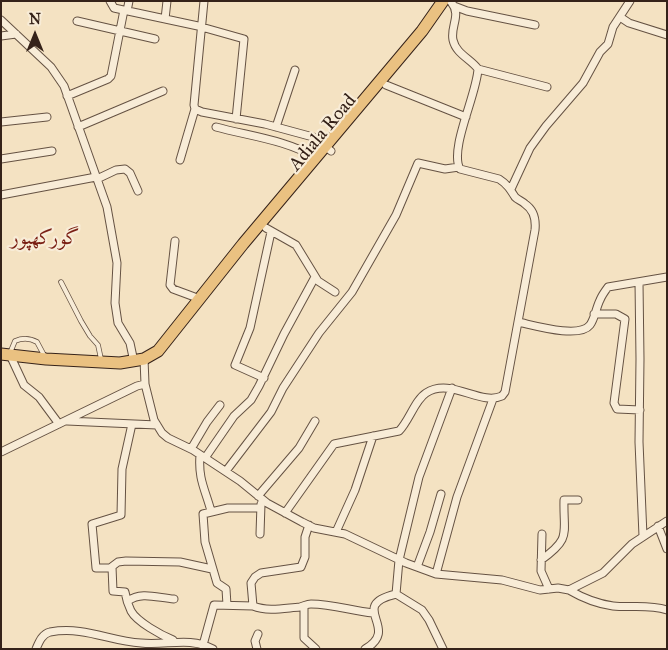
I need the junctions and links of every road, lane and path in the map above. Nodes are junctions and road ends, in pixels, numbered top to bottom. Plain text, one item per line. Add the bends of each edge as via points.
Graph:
1 (110, 1) edge
2 (129, 1) edge
3 (167, 1) edge
4 (204, 1) edge
5 (630, 1) edge
6 (450, 3) edge
7 (126, 11) junction
8 (620, 17) junction
9 (165, 19) junction
10 (1, 20) edge
11 (77, 21) dead end
12 (535, 25) dead end
13 (200, 26) junction
14 (120, 31) junction
15 (16, 34) junction
16 (667, 35) edge
17 (1, 36) edge
18 (155, 39) dead end
19 (295, 70) dead end
20 (478, 70) junction
21 (386, 85) junction
22 (547, 87) dead end
23 (163, 91) dead end
24 (67, 96) junction
25 (195, 109) junction
26 (47, 117) dead end
27 (466, 117) junction
28 (236, 119) junction
29 (1, 122) edge
30 (78, 127) junction
31 (216, 127) dead end
32 (276, 127) junction
33 (328, 149) junction
34 (52, 151) dead end
35 (316, 158) junction
36 (1, 159) edge
37 (180, 160) dead end
38 (459, 167) junction
39 (97, 178) junction
40 (511, 189) junction
41 (138, 191) dead end
42 (1, 195) edge
43 (268, 230) junction
44 (175, 241) dead end
45 (315, 277) junction
46 (667, 277) edge
47 (214, 281) junction
48 (61, 282) dead end
49 (639, 282) junction
50 (335, 292) dead end
51 (200, 299) junction
52 (594, 314) junction
53 (518, 322) junction
54 (7, 355) edge
55 (46, 358) junction
56 (139, 360) junction
57 (102, 362) junction
58 (264, 378) junction
59 (145, 384) junction
60 (452, 388) junction
61 (493, 399) junction
62 (220, 405) dead end
63 (640, 410) junction
64 (315, 421) dead end
65 (62, 422) junction
66 (132, 424) junction
67 (157, 425) junction
68 (373, 436) junction
69 (2, 450) edge
70 (191, 450) junction
71 (202, 456) junction
72 (226, 471) junction
73 (441, 494) dead end
74 (260, 497) junction
75 (578, 500) dead end
76 (260, 508) junction
77 (211, 511) junction
78 (285, 513) junction
79 (667, 521) edge
80 (309, 525) junction
81 (658, 526) junction
82 (336, 532) junction
83 (260, 534) dead end
84 (542, 534) dead end
85 (643, 536) junction
86 (667, 549) edge
87 (399, 560) junction
88 (541, 560) junction
89 (112, 567) junction
90 (417, 567) junction
91 (212, 569) junction
92 (436, 574) junction
93 (549, 589) junction
94 (569, 590) junction
95 (396, 594) junction
96 (174, 599) dead end
97 (128, 601) junction
98 (667, 604) edge
99 (227, 605) junction
100 (253, 606) junction
101 (304, 606) junction
102 (656, 606) junction
103 (667, 610) edge
104 (373, 612) junction
105 (258, 634) dead end
106 (175, 642) junction
107 (204, 645) junction
108 (36, 649) edge
109 (213, 649) edge
110 (257, 649) edge
111 (316, 649) edge
112 (365, 649) edge
113 (443, 649) edge

1 - 7 street via 114,8
2 - 7 street
3 - 9 street
4 - 13 street
5 - 8 street
6 - 12 street via 467,11
6 - 20 street via 457,16 453,40
6 - 21 main road, Adiala Road
6 - 33 main road, Adiala Road via 422,31
7 - 9 street
7 - 14 street
8 - 16 street
8 - 40 street via 608,44 582,83 530,148
9 - 13 street
10 - 15 street
11 - 14 street
13 - 25 street
13 - 28 street via 244,39
14 - 18 street
14 - 24 street via 111,76
15 - 17 street
15 - 24 street via 54,72
19 - 32 street
20 - 22 street
20 - 27 street
21 - 27 street
21 - 33 main road, Adiala Road
23 - 30 street
24 - 30 street
25 - 28 street
25 - 37 street
26 - 29 street
27 - 38 street via 456,160
28 - 32 street
30 - 39 street
31 - 35 street via 290,146
32 - 33 street via 313,137
33 - 35 main road, Adiala Road
33 - 43 main road, Adiala Road
34 - 36 street
35 - 47 main road, Adiala Road
38 - 40 street via 499,179
38 - 72 street via 445,169 418,163 396,215 352,292 319,333 270,412
39 - 41 street via 125,169
39 - 42 street
39 - 56 street via 117,263 115,303 118,323
40 - 53 street via 517,199 529,207 536,226
43 - 45 street via 296,245
43 - 47 main road, Adiala Road
43 - 58 street via 250,328 235,365
44 - 51 street via 170,284 173,289
45 - 50 street
45 - 58 street
46 - 49 street
47 - 51 main road, Adiala Road
48 - 57 lane via 81,321 98,345
49 - 52 street via 608,287
49 - 63 street
51 - 56 main road, Adiala Road via 158,351
52 - 53 street via 591,324 578,331
52 - 63 street via 616,314 624,319 614,403 617,409
53 - 61 street via 505,392
54 - 55 main road
54 - 55 lane via 15,341 31,339 37,342
54 - 65 street via 24,385 40,397
55 - 57 main road
56 - 57 main road
56 - 59 street
58 - 71 street via 251,400
59 - 65 street
59 - 67 street
60 - 61 street
60 - 68 street via 425,394 401,429
60 - 87 street via 419,477
61 - 92 street via 457,497
62 - 70 street
63 - 85 street
64 - 74 street via 299,448
65 - 66 street
65 - 69 street
66 - 67 street
66 - 89 street via 122,469 121,515 92,524 96,568
67 - 70 street via 168,438
68 - 78 street via 334,444
68 - 82 street
70 - 71 street
71 - 72 street
71 - 77 street via 199,468
72 - 74 street
73 - 90 street
74 - 76 street
74 - 78 street
75 - 88 street via 564,500 563,540
76 - 77 street
76 - 83 street
77 - 91 street via 202,516
78 - 80 street
79 - 81 street
80 - 82 street
80 - 100 street via 301,567 257,575 251,582
81 - 85 street
81 - 86 street
82 - 87 street
84 - 88 street
85 - 94 street via 603,573
87 - 90 street
87 - 95 street
88 - 93 street via 541,572
89 - 91 street via 126,561 180,562
89 - 97 street via 112,589 125,592
90 - 92 street
91 - 99 street via 217,583 226,589
92 - 93 street via 502,580 540,590
93 - 94 street
94 - 102 street via 612,606
95 - 104 street via 378,601
95 - 113 street via 422,610
96 - 97 street via 142,595
97 - 106 street via 138,620
98 - 102 street
99 - 100 street
99 - 107 street via 212,606
100 - 101 street via 272,609
101 - 104 street via 338,606
101 - 111 street via 304,638
102 - 103 street
104 - 112 street via 379,635 374,644
105 - 110 street via 255,641
106 - 107 street
106 - 108 street via 141,643 83,630 48,632
107 - 109 street

